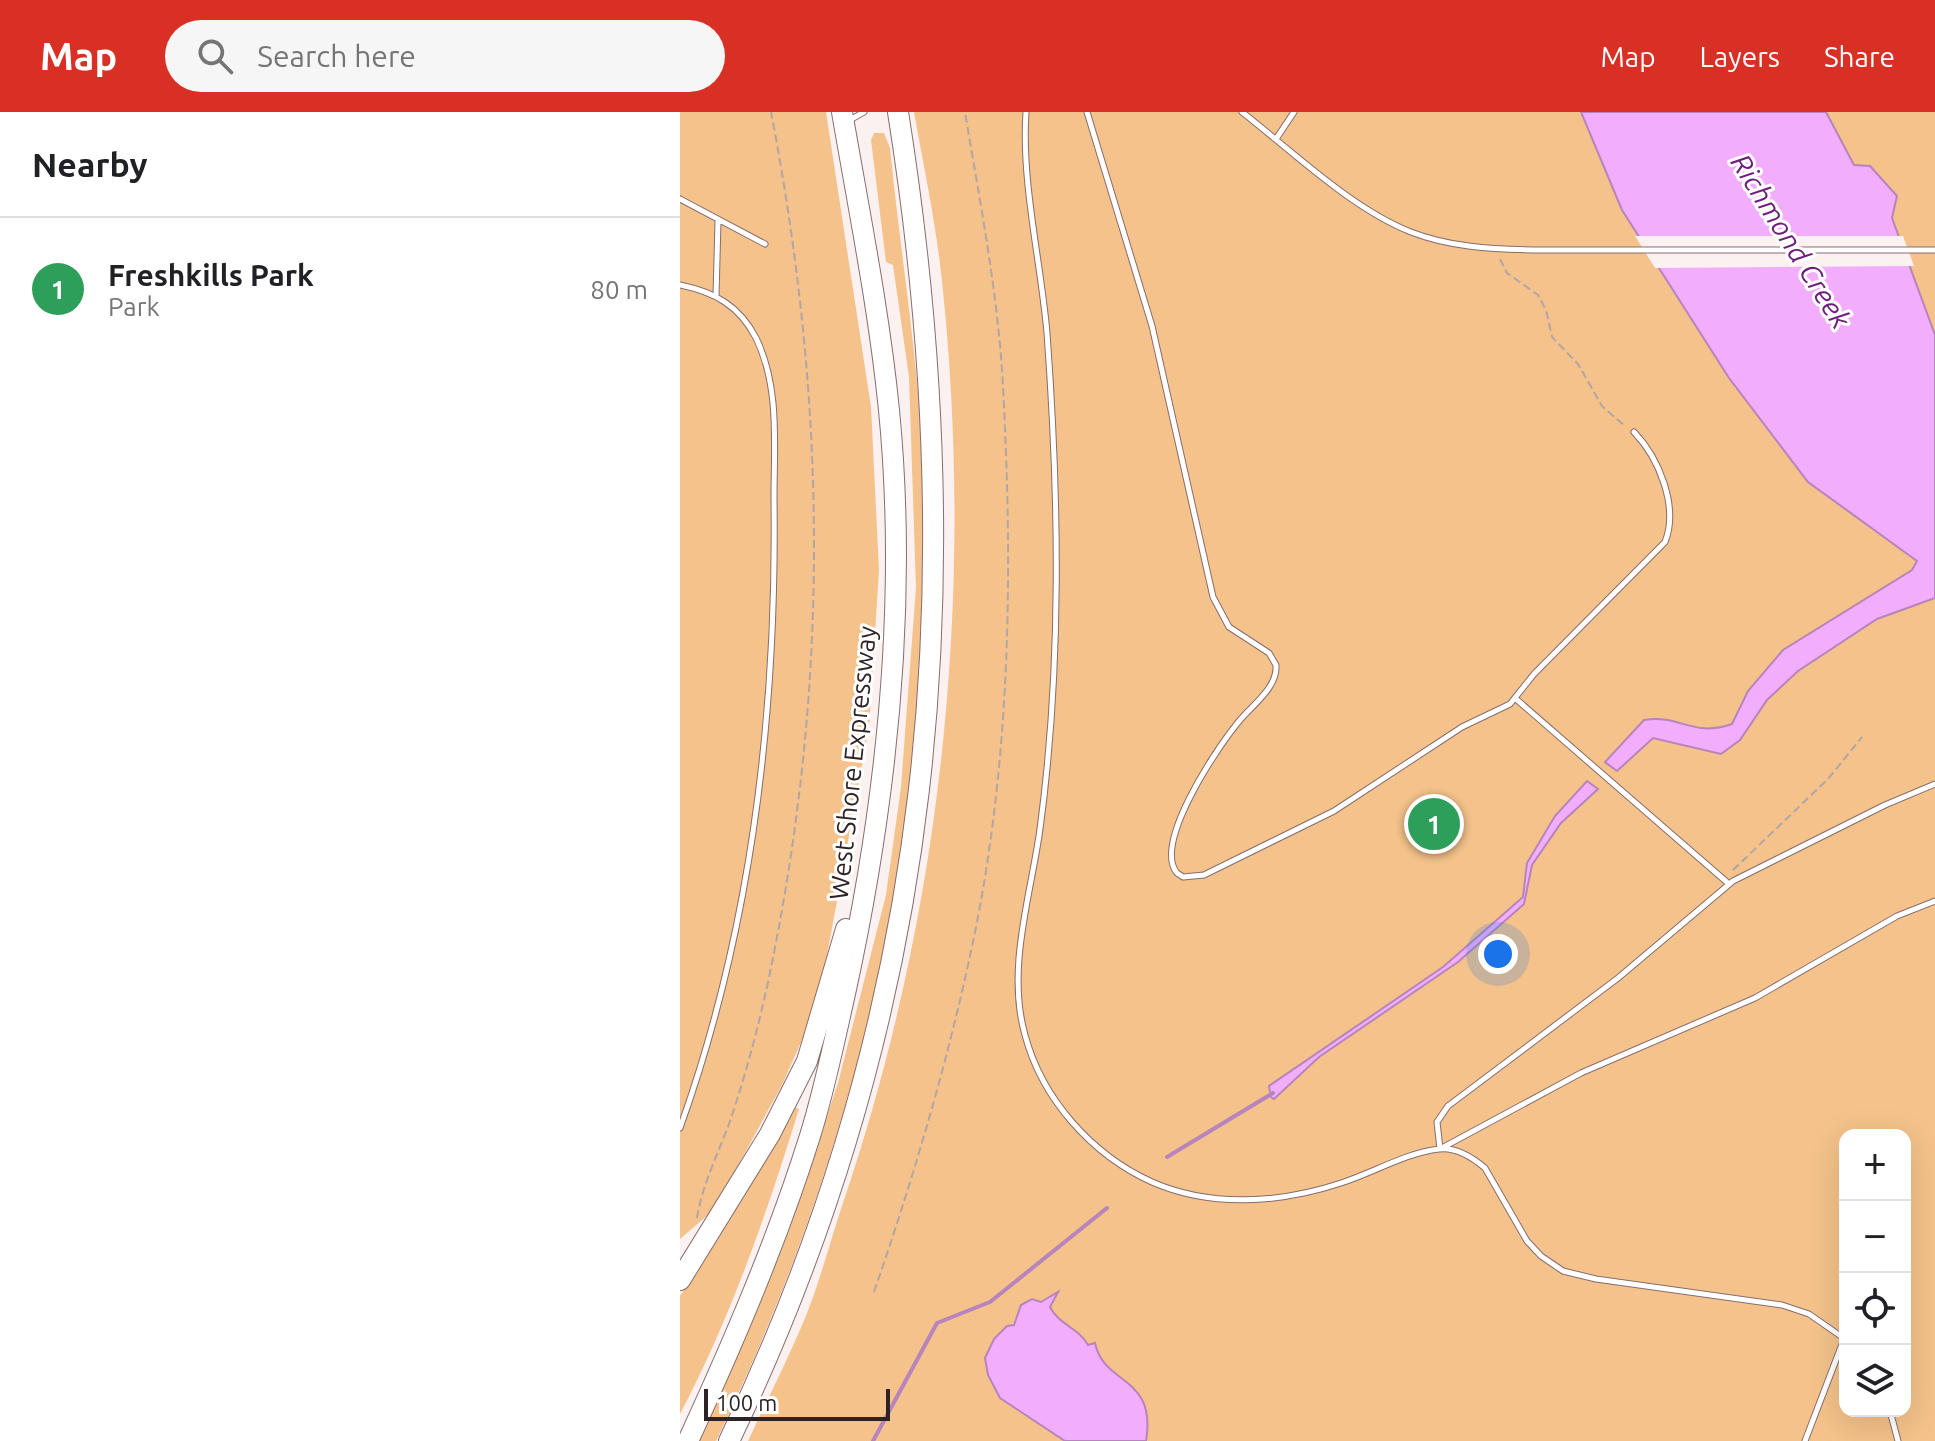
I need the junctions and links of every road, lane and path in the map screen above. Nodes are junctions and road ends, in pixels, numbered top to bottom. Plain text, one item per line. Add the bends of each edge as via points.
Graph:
1 (771, 112) edge
2 (864, 112) edge
3 (898, 112) edge
4 (965, 112) edge
5 (1026, 112) edge
6 (1087, 112) edge
7 (1242, 112) edge
8 (1294, 112) edge
9 (843, 117) edge
10 (1276, 139) junction
11 (680, 199) edge
12 (718, 221) junction
13 (765, 244) dead end
14 (1496, 249) junction
15 (1934, 250) edge
16 (680, 285) edge
17 (716, 296) junction
18 (1634, 432) joint
19 (1516, 699) junction
20 (888, 721) junction
21 (1862, 737) dead end
22 (1935, 784) edge
23 (1729, 884) junction
24 (1935, 901) edge
25 (680, 1128) edge
26 (1440, 1149) junction
27 (697, 1221) dead end
28 (680, 1280) edge
29 (874, 1292) dead end
30 (1839, 1335) edge
31 (1843, 1345) edge
32 (1892, 1417) edge
33 (688, 1441) edge
34 (729, 1441) edge
35 (1805, 1441) edge
36 (1898, 1441) edge

1 - 27 path via 806,350 817,545 814,635 790,860 767,988
2 - 9 lane
3 - 34 highway via 926,312 936,521 928,726 914,837 876,1035 846,1143 805,1265
4 - 29 path via 1001,367 1007,565 1001,722 974,935 915,1174
5 - 26 lane via 1025,152 1047,334 1056,532 1047,767 1020,963 1025,1035 1053,1096 1086,1137 1125,1167 1178,1191 1243,1200 1296,1195
6 - 19 lane via 1152,326 1213,597 1229,627 1269,653 1276,665 1270,686 1231,731 1194,792 1171,841 1172,868 1183,877 1204,875 1334,811 1462,727
7 - 10 lane
8 - 10 lane
9 - 20 highway, West Shore Expressway via 889,413 895,613
10 - 14 lane via 1351,197 1410,232
11 - 12 lane
12 - 13 lane
12 - 17 lane
14 - 15 lane
14 - 18 path via 1507,273 1543,301 1552,337 1578,364 1602,406
16 - 17 lane
17 - 25 lane via 746,321 772,389 775,556 770,690 731,954
18 - 19 lane via 1669,500 1665,542 1534,674
19 - 23 lane
20 - 28 highway via 849,915 807,1061 770,1134
20 - 33 highway, West Shore Expressway via 861,919 811,1132 743,1320
21 - 23 path via 1828,779 1739,862
22 - 23 lane
23 - 26 lane via 1618,978 1448,1106 1437,1122
24 - 26 lane via 1897,916 1755,998 1581,1073
26 - 30 lane via 1464,1154 1485,1168 1527,1241 1563,1271 1782,1305 1809,1314
31 - 35 lane
32 - 36 lane

